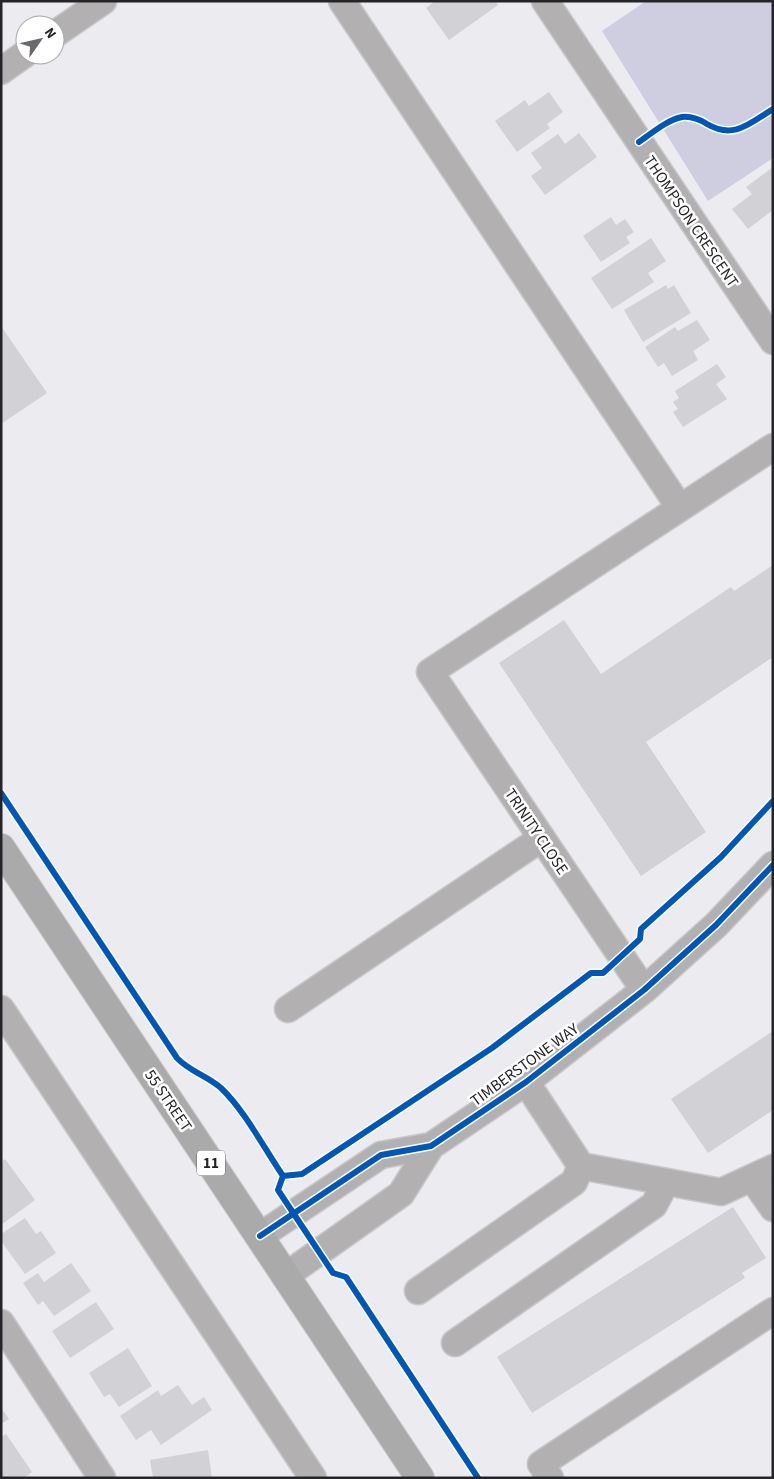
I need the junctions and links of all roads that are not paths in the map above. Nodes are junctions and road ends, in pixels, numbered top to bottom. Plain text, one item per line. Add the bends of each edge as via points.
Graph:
1 (103, 1) edge
2 (342, 1) edge
3 (545, 1) edge
4 (65, 27) edge
5 (15, 61) edge
6 (1, 71) edge
7 (773, 341) edge
8 (773, 447) edge
9 (680, 508) junction
10 (542, 838) junction
11 (1, 848) edge
12 (773, 866) edge
13 (644, 990) junction
14 (1, 1009) edge
15 (288, 1009) dead end
16 (526, 1082) junction
17 (431, 1146) junction
18 (581, 1166) junction
19 (763, 1173) edge
20 (666, 1182) junction
21 (773, 1208) edge
22 (260, 1236) junction
23 (285, 1276) junction
24 (418, 1291) dead end
25 (773, 1311) edge
26 (1, 1323) edge
27 (455, 1343) dead end
28 (102, 1478) edge
29 (313, 1478) edge
30 (420, 1478) edge
31 (550, 1478) edge

1 - 4 street
2 - 9 street
3 - 7 street, THOMPSON CRESCENT
5 - 6 street
8 - 9 street
9 - 10 street, TRINITY CLOSE via 430,672
10 - 13 street, TRINITY CLOSE
10 - 15 street
11 - 22 main road, 55 STREET / 11
12 - 13 street, TIMBERSTONE WAY via 716,926
13 - 16 street, TIMBERSTONE WAY
14 - 29 street
16 - 17 street, TIMBERSTONE WAY
16 - 18 street
17 - 22 street, TIMBERSTONE WAY via 381,1155
17 - 23 street, TIMBERSTONE WAY via 401,1194
18 - 20 street
18 - 24 street via 574,1182
19 - 20 street via 721,1192
19 - 21 street
20 - 27 street via 654,1205
22 - 23 main road, 55 STREET / 11
23 - 30 main road, 55 STREET / 11
25 - 31 street via 541,1464
26 - 28 street

